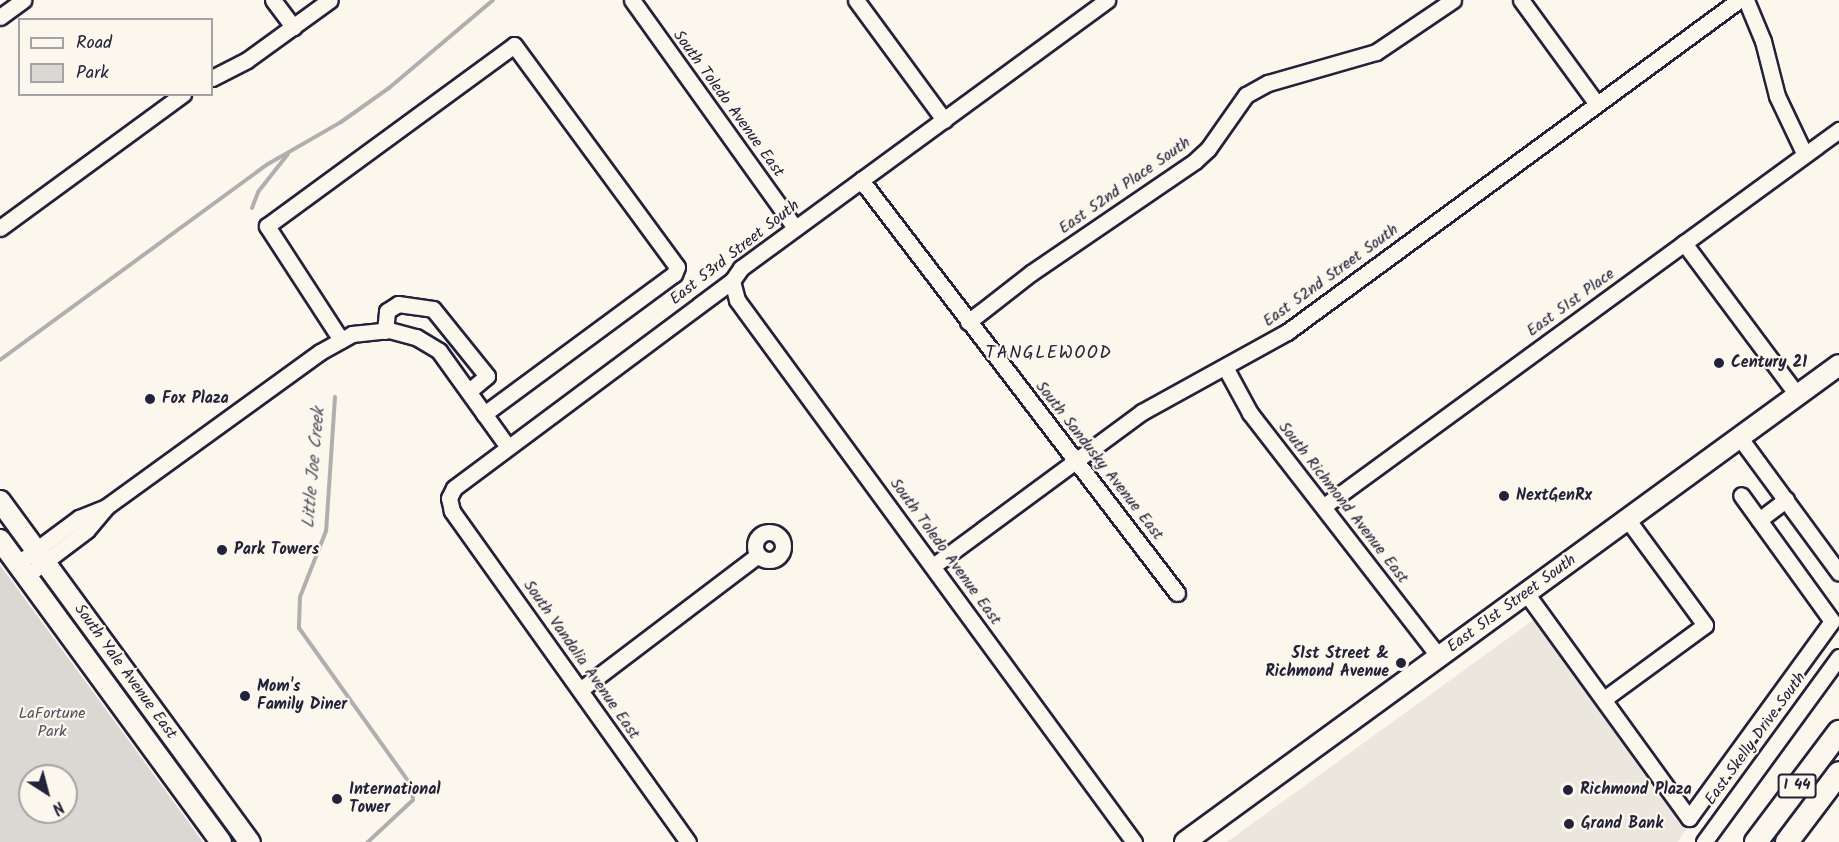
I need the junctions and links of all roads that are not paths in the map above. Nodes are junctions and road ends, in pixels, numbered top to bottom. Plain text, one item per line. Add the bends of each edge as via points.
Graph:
1 (23, 0) edge
2 (273, 0) edge
3 (330, 0) edge
4 (632, 0) edge
5 (856, 0) edge
6 (1107, 0) edge
7 (1453, 0) edge
8 (1521, 0) edge
9 (1739, 0) edge
10 (1746, 0) edge
11 (0, 17) edge
12 (293, 27) junction
13 (213, 77) edge
14 (180, 96) edge
15 (1596, 102) junction
16 (944, 120) junction
17 (1839, 130) edge
18 (1805, 155) junction
19 (861, 180) junction
20 (0, 228) edge
21 (795, 228) junction
22 (1684, 243) junction
23 (732, 281) junction
24 (968, 322) junction
25 (385, 331) junction
26 (341, 340) junction
27 (1839, 365) edge
28 (1225, 368) junction
29 (469, 391) junction
30 (1798, 396) junction
31 (484, 414) junction
32 (1740, 438) junction
33 (508, 447) junction
34 (1074, 463) junction
35 (1741, 495) dead end
36 (449, 498) joint
37 (1786, 500) junction
38 (0, 501) edge
39 (1324, 506) junction
40 (1628, 520) junction
41 (1759, 520) junction
42 (0, 540) edge
43 (758, 555) dead end
44 (40, 556) junction
45 (933, 566) junction
46 (22, 570) junction
47 (1839, 573) edge
48 (1177, 592) dead end
49 (1526, 593) junction
50 (1439, 657) junction
51 (1839, 657) edge
52 (1787, 682) junction
53 (580, 690) junction
54 (1808, 698) junction
55 (1604, 699) junction
56 (1839, 732) edge
57 (1839, 773) edge
58 (220, 842) edge
59 (250, 842) edge
60 (688, 842) edge
61 (1134, 842) edge
62 (1185, 842) edge
63 (1704, 842) edge
64 (1756, 842) edge
65 (1787, 842) edge

1 - 11 street
2 - 12 street
3 - 12 street
4 - 21 street, South Toledo Avenue East
5 - 16 street
6 - 16 street, East 53rd Street South
7 - 24 street, East 52nd Place South via 1376,52 1268,83 1245,95 1195,161 1031,273
8 - 15 street
9 - 15 street, East 52nd Street South
10 - 18 street via 1763,40 1777,96
12 - 13 street
14 - 20 street
15 - 28 street, East 52nd Street South via 1302,321
16 - 19 street, East 53rd Street South
17 - 18 street, East 51st Place
18 - 22 street, East 51st Place
19 - 21 street, East 53rd Street South
19 - 24 street, South Sandusky Avenue East
21 - 23 street, East 53rd Street South via 741,268
22 - 30 street
22 - 39 street, East 51st Place
23 - 33 street, East 53rd Street South
23 - 45 street, South Toledo Avenue East via 737,300
24 - 34 street, South Sandusky Avenue East
25 - 26 street via 352,334
25 - 29 street via 416,338 439,351
25 - 29 street via 387,311 398,304 434,309 487,376
26 - 31 street via 267,226 514,45 677,267 674,274
26 - 44 street via 106,507 87,530
27 - 30 main road, East 51st Street South
28 - 34 street, East 52nd Street South via 1142,412
28 - 39 street, South Richmond Avenue East via 1250,413
29 - 31 street
30 - 32 main road, East 51st Street South
31 - 33 street
32 - 37 street
32 - 40 main road, East 51st Street South
33 - 36 street, East 53rd Street South via 454,488
34 - 45 street, East 52nd Street South
34 - 48 street, South Sandusky Avenue East
35 - 41 street
36 - 53 street, South Vandalia Avenue East via 452,511
37 - 41 street
37 - 47 street
38 - 44 main road, South Yale Avenue East
39 - 50 street, South Richmond Avenue East
40 - 49 main road, East 51st Street South
40 - 55 street via 1705,625
41 - 52 street via 1832,621
42 - 46 main road, South Yale Avenue East
43 - 53 street
44 - 46 street
44 - 59 main road, South Yale Avenue East
45 - 61 street, South Toledo Avenue East
46 - 58 main road, South Yale Avenue East
49 - 50 main road, East 51st Street South
49 - 55 street
50 - 62 main road, East 51st Street South
51 - 54 street, East Skelly Drive South
52 - 54 street
52 - 55 street via 1689,818
53 - 60 street, South Vandalia Avenue East
54 - 63 street, East Skelly Drive South
56 - 64 highway, I 44
57 - 65 highway, I 44

